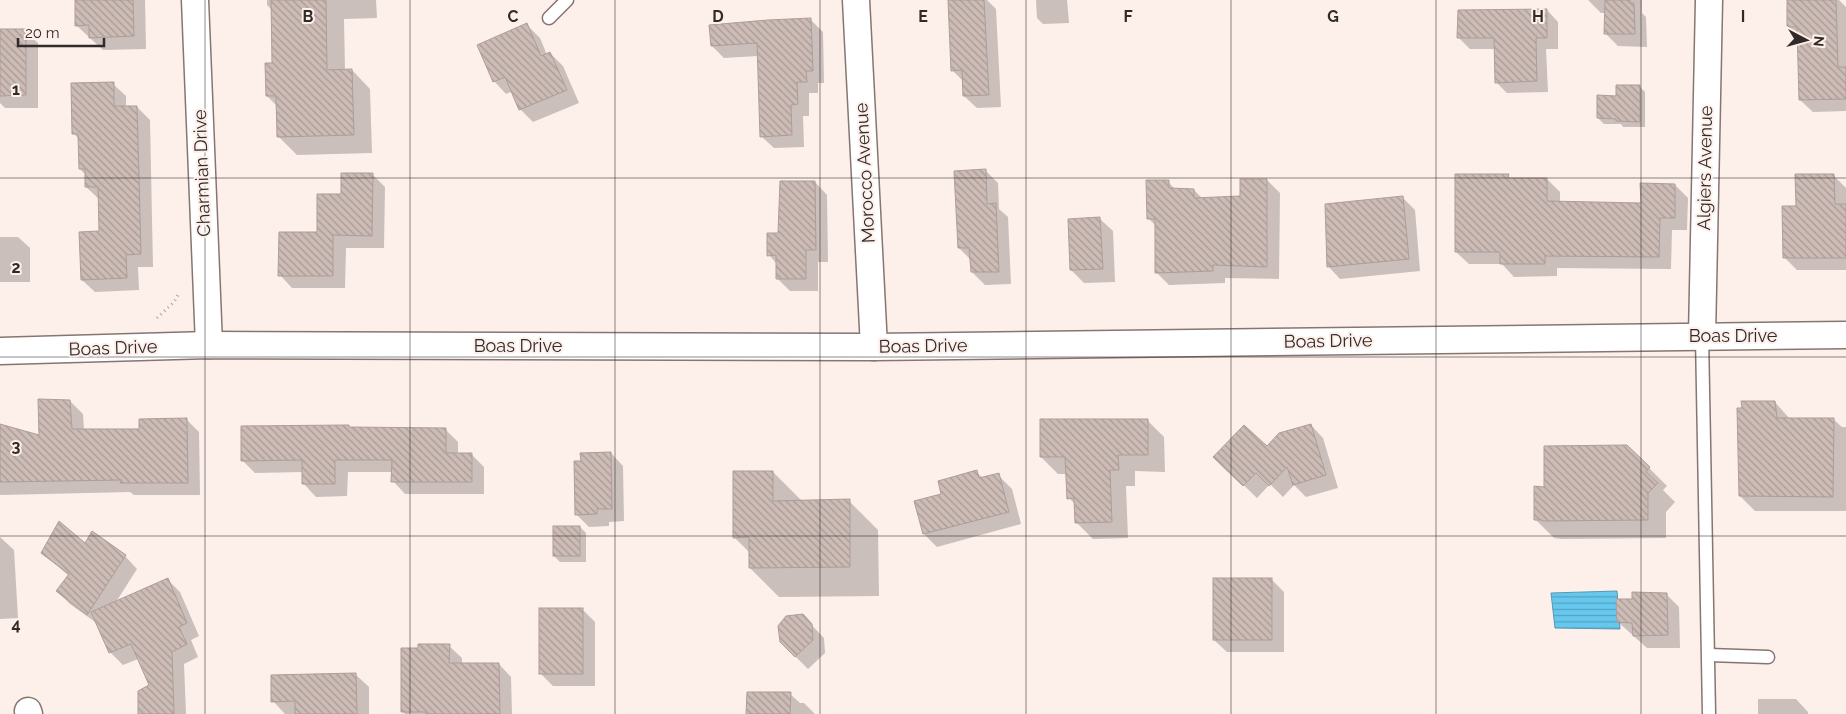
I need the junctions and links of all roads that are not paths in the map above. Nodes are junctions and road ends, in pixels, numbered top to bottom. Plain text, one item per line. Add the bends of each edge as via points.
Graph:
1 (195, 0) edge
2 (567, 0) edge
3 (856, 0) edge
4 (1709, 0) edge
5 (549, 18) dead end
6 (1846, 335) edge
7 (1702, 336) junction
8 (209, 345) junction
9 (874, 347) junction
10 (0, 352) edge
11 (1708, 655) junction
12 (1768, 657) dead end
13 (1709, 714) edge

1 - 8 street, Charmian Drive
2 - 5 lane
3 - 9 street, Morocco Avenue
4 - 7 street, Algiers Avenue
6 - 7 street, Boas Drive
7 - 9 street, Boas Drive
7 - 11 lane
8 - 9 street, Boas Drive
8 - 10 street, Boas Drive
11 - 12 lane
11 - 13 lane

